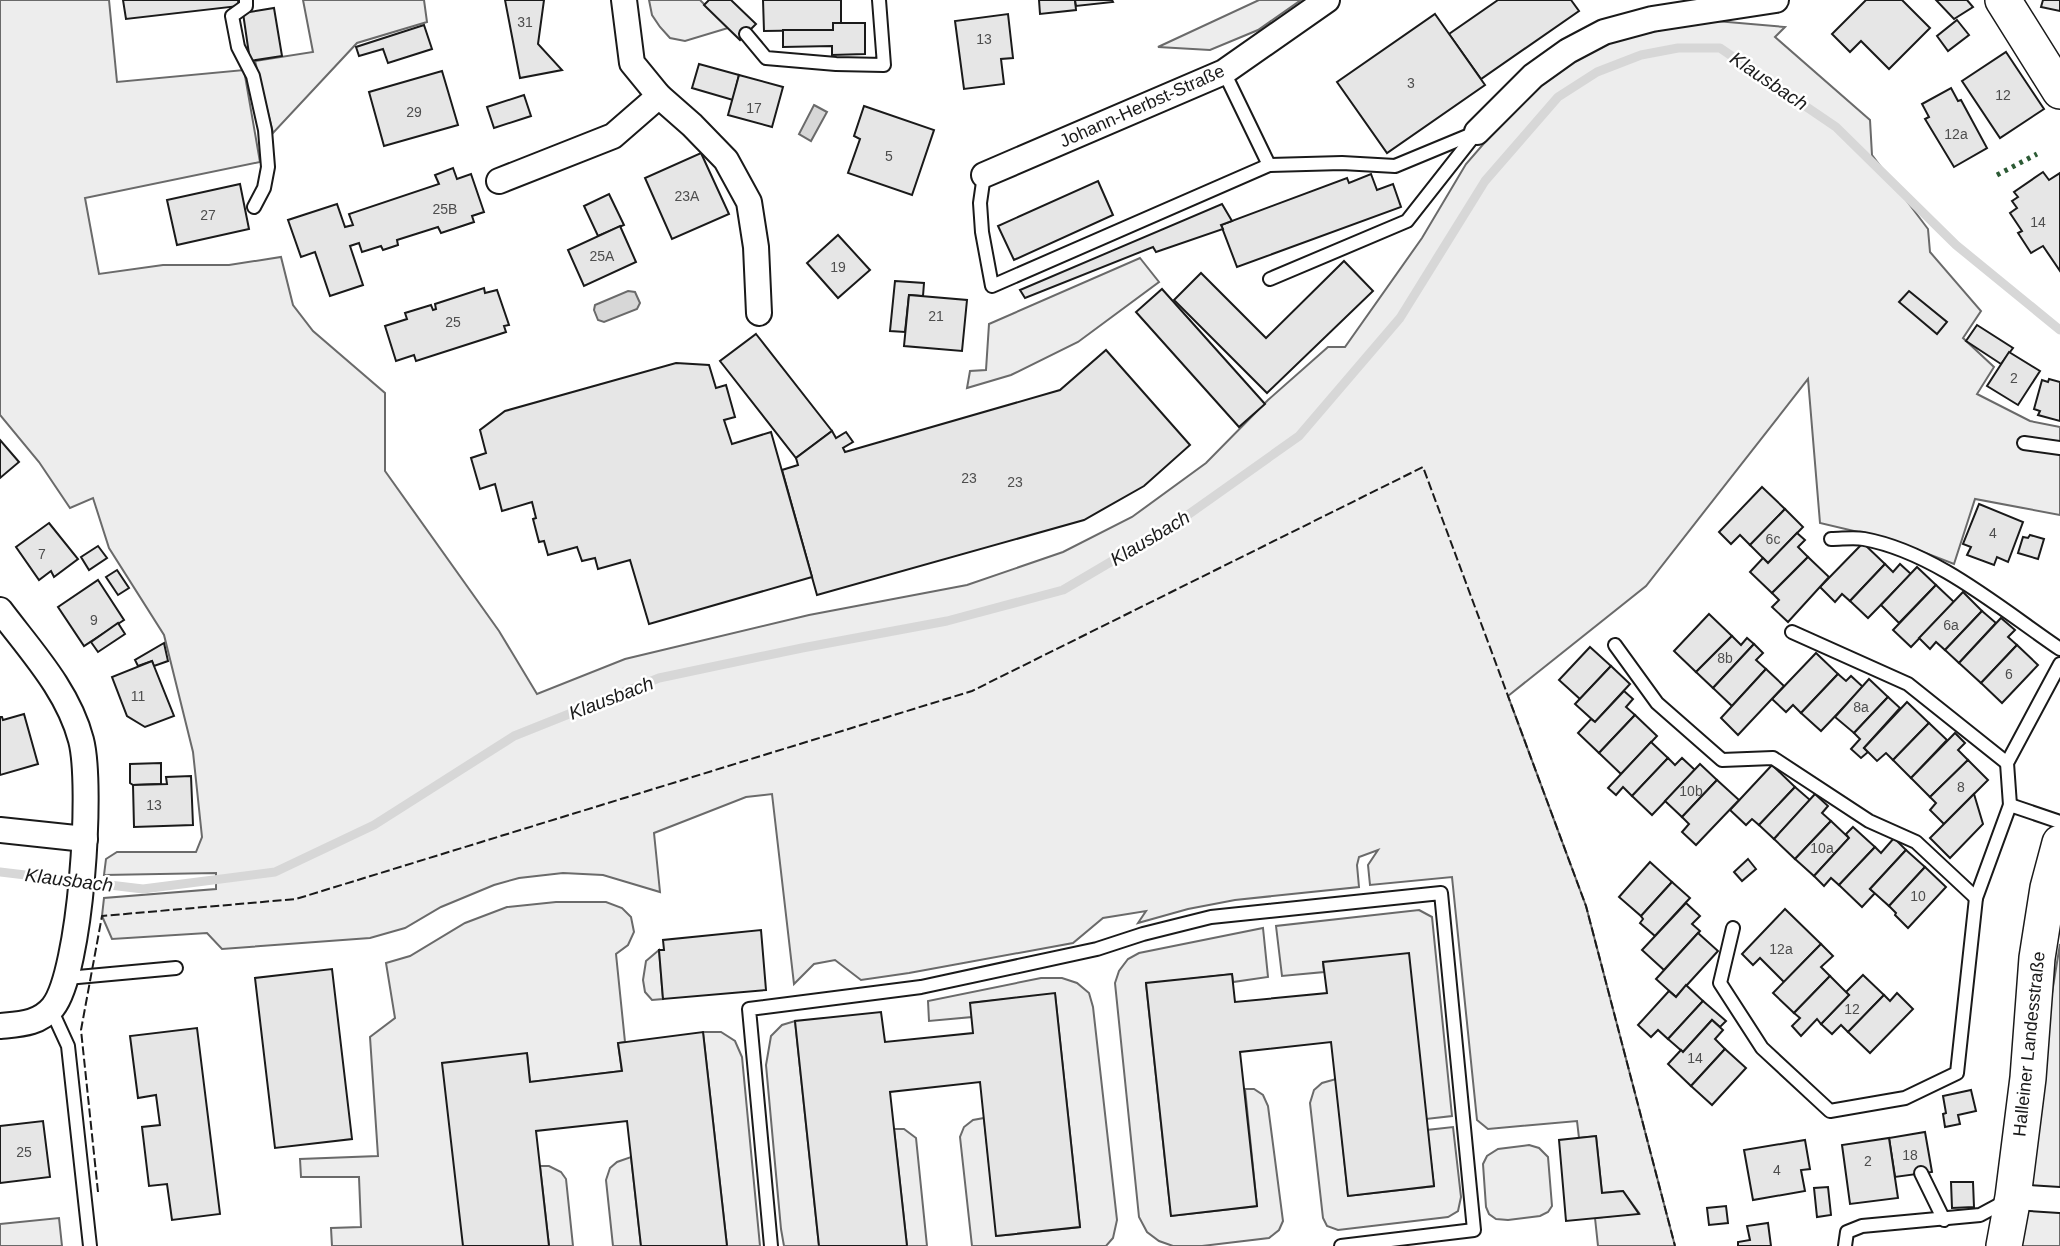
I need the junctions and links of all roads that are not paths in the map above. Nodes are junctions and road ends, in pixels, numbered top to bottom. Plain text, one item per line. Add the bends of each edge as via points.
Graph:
1 (246, 0) edge
2 (624, 0) edge
3 (879, 0) edge
4 (1327, 0) edge
5 (1776, 0) edge
6 (2003, 0) edge
7 (1703, 5) edge
8 (746, 34) dead end
9 (1224, 72) junction
10 (2060, 91) edge
11 (659, 96) junction
12 (1477, 132) junction
13 (1269, 164) junction
14 (984, 176) joint
15 (499, 181) dead end
16 (254, 206) dead end
17 (1270, 279) dead end
18 (760, 313) dead end
19 (2024, 443) dead end
20 (2060, 448) edge
21 (1832, 539) dead end
22 (0, 610) edge
23 (1792, 632) dead end
24 (1615, 645) dead end
25 (2060, 649) edge
26 (2060, 664) edge
27 (2007, 763) junction
28 (2010, 805) junction
29 (2060, 822) edge
30 (0, 830) edge
31 (85, 843) junction
32 (2060, 843) edge
33 (1976, 898) junction
34 (1733, 928) dead end
35 (176, 968) dead end
36 (66, 978) junction
37 (51, 1009) junction
38 (0, 1026) edge
39 (1921, 1174) dead end
40 (2013, 1197) junction
41 (2060, 1200) edge
42 (1944, 1220) junction
43 (90, 1246) edge
44 (771, 1246) edge
45 (1341, 1246) edge
46 (1845, 1246) edge
47 (2004, 1246) edge

1 - 16 lane via 246,6 232,16 237,47 253,76 268,167
2 - 11 street via 632,63
3 - 8 lane via 884,65 766,58
4 - 9 street, Johann-Herbst-Straße
5 - 7 street
6 - 10 main road
7 - 12 street via 1604,32 1568,51 1533,76
9 - 13 lane
9 - 14 street, Johann-Herbst-Straße
11 - 15 street via 613,136
11 - 18 street via 726,160 749,202
12 - 13 lane via 1395,166
12 - 17 lane via 1407,221
13 - 14 lane via 992,286 982,232
19 - 20 lane
21 - 25 lane via 1862,538 1943,569
22 - 31 street via 57,685 81,739 87,790
23 - 27 lane via 1908,684
24 - 33 lane via 1657,703 1722,760 1773,758 1870,821 1916,842
26 - 27 lane
27 - 28 lane
28 - 29 lane
28 - 33 lane
30 - 31 street
31 - 36 street
32 - 40 main road, Halleiner Landesstraße via 2036,958 2028,1078
33 - 34 lane via 1957,1073 1905,1098 1830,1111 1762,1048 1720,983
35 - 36 lane
36 - 37 street
37 - 38 street via 35,1021
37 - 43 lane via 68,1046
39 - 42 lane
40 - 41 street
40 - 42 lane via 1980,1215
40 - 47 main road, Halleiner Landesstraße
42 - 46 lane via 1862,1226 1847,1232
44 - 45 lane via 749,1009 921,987 1097,949 1211,917 1441,893 1474,1230

